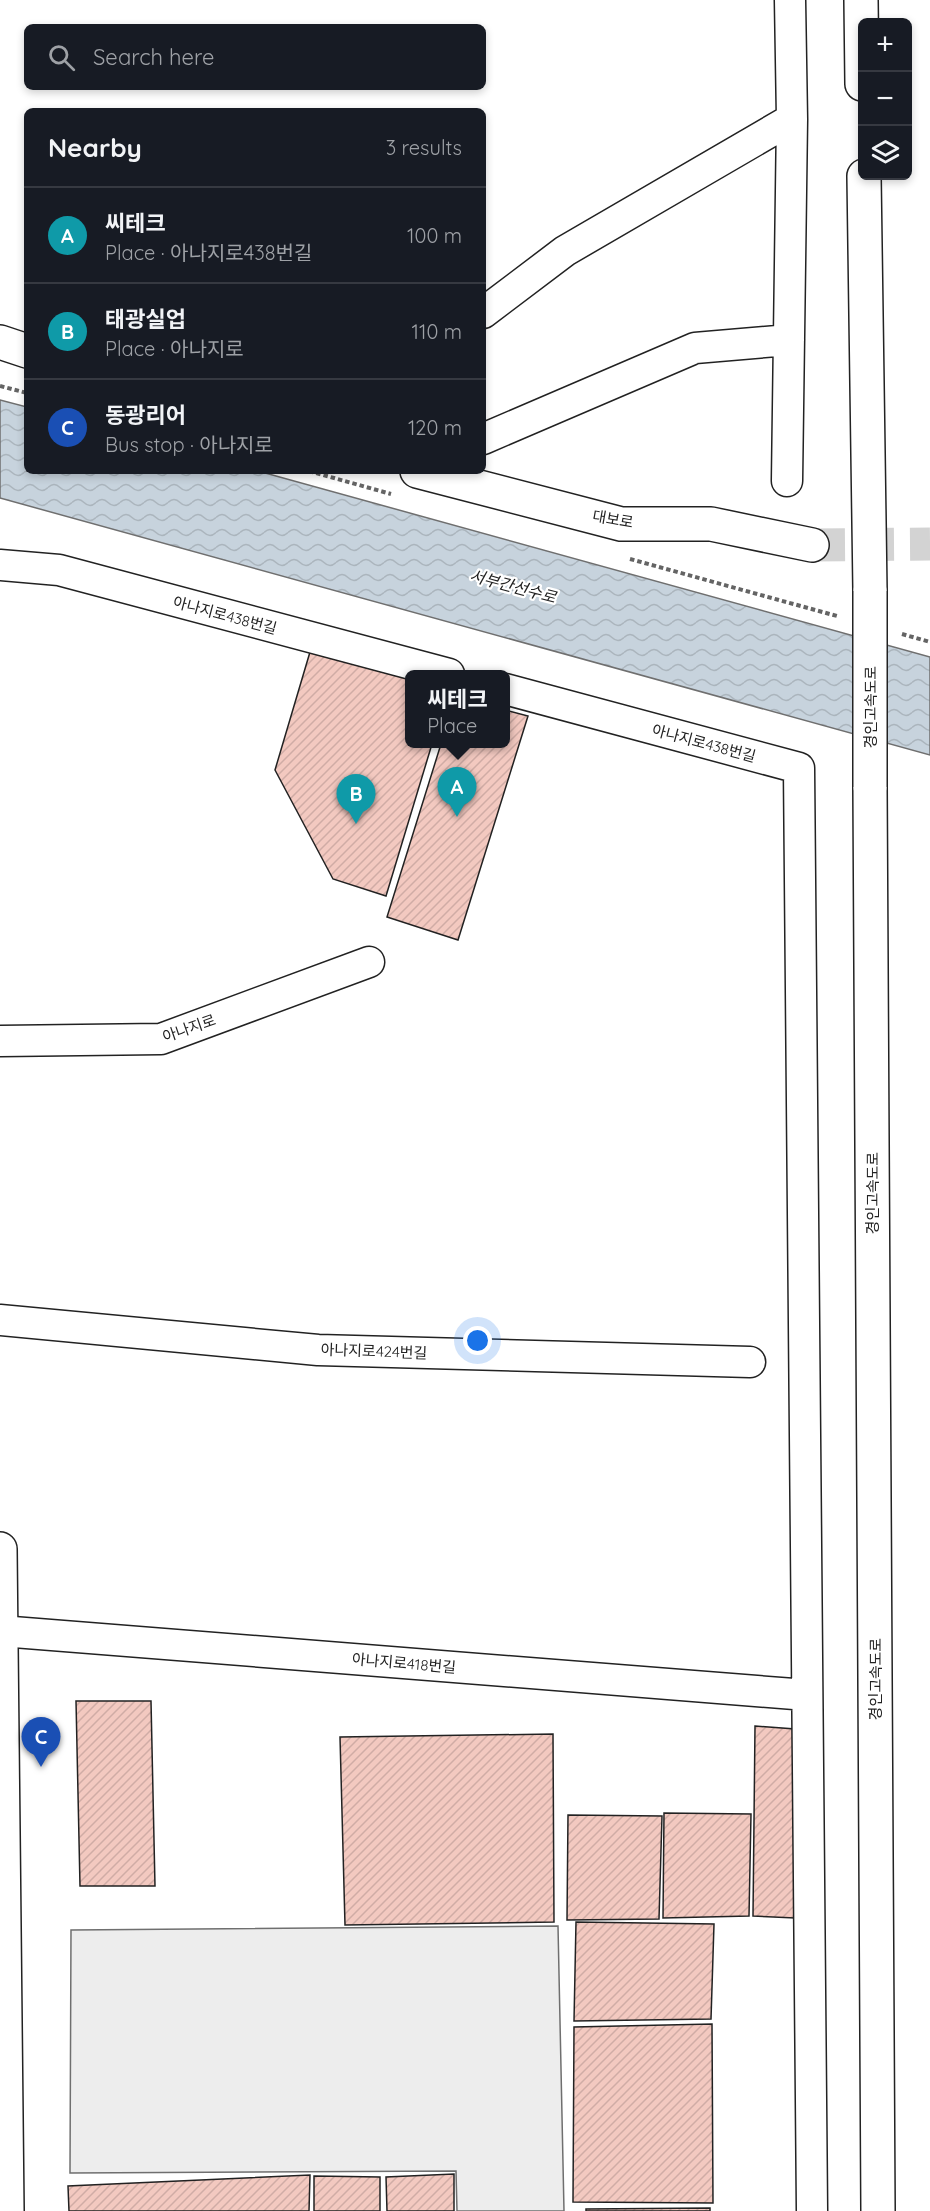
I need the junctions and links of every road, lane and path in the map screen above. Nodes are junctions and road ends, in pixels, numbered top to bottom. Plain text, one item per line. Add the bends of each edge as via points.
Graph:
1 (790, 0) edge
2 (861, 0) edge
3 (862, 72) edge
4 (792, 119) junction
5 (864, 180) edge
6 (486, 311) edge
7 (789, 340) junction
8 (0, 342) edge
9 (24, 350) edge
10 (0, 386) edge
11 (24, 392) edge
12 (486, 438) edge
13 (429, 474) edge
14 (787, 481) dead end
15 (812, 544) tunnel mouth
16 (0, 565) edge
17 (430, 670) edge
18 (510, 691) edge
19 (369, 962) dead end
20 (0, 1041) edge
21 (0, 1320) edge
22 (750, 1362) dead end
23 (0, 1549) edge
24 (0, 1631) edge
25 (807, 1695) junction
26 (2, 1870) edge
27 (2, 1994) edge
28 (7, 2211) edge
29 (812, 2211) edge
30 (878, 2211) edge

1 - 4 street
2 - 3 main road
4 - 6 street via 565,251
4 - 7 street
5 - 30 main road, 경인고속도로, bridge via 870,591
7 - 12 street via 695,348
7 - 14 street
8 - 9 main road
10 - 11 path
13 - 15 main road, 대보로 via 621,524 711,524
16 - 17 street, 아나지로438번길 via 59,570
18 - 25 street, 아나지로438번길 via 799,768
19 - 20 street, 아나지로 via 161,1039
21 - 22 street, 아나지로424번길 via 318,1350
23 - 24 main road
24 - 25 street, 아나지로418번길
24 - 26 main road
25 - 29 street
26 - 27 main road
27 - 28 main road

